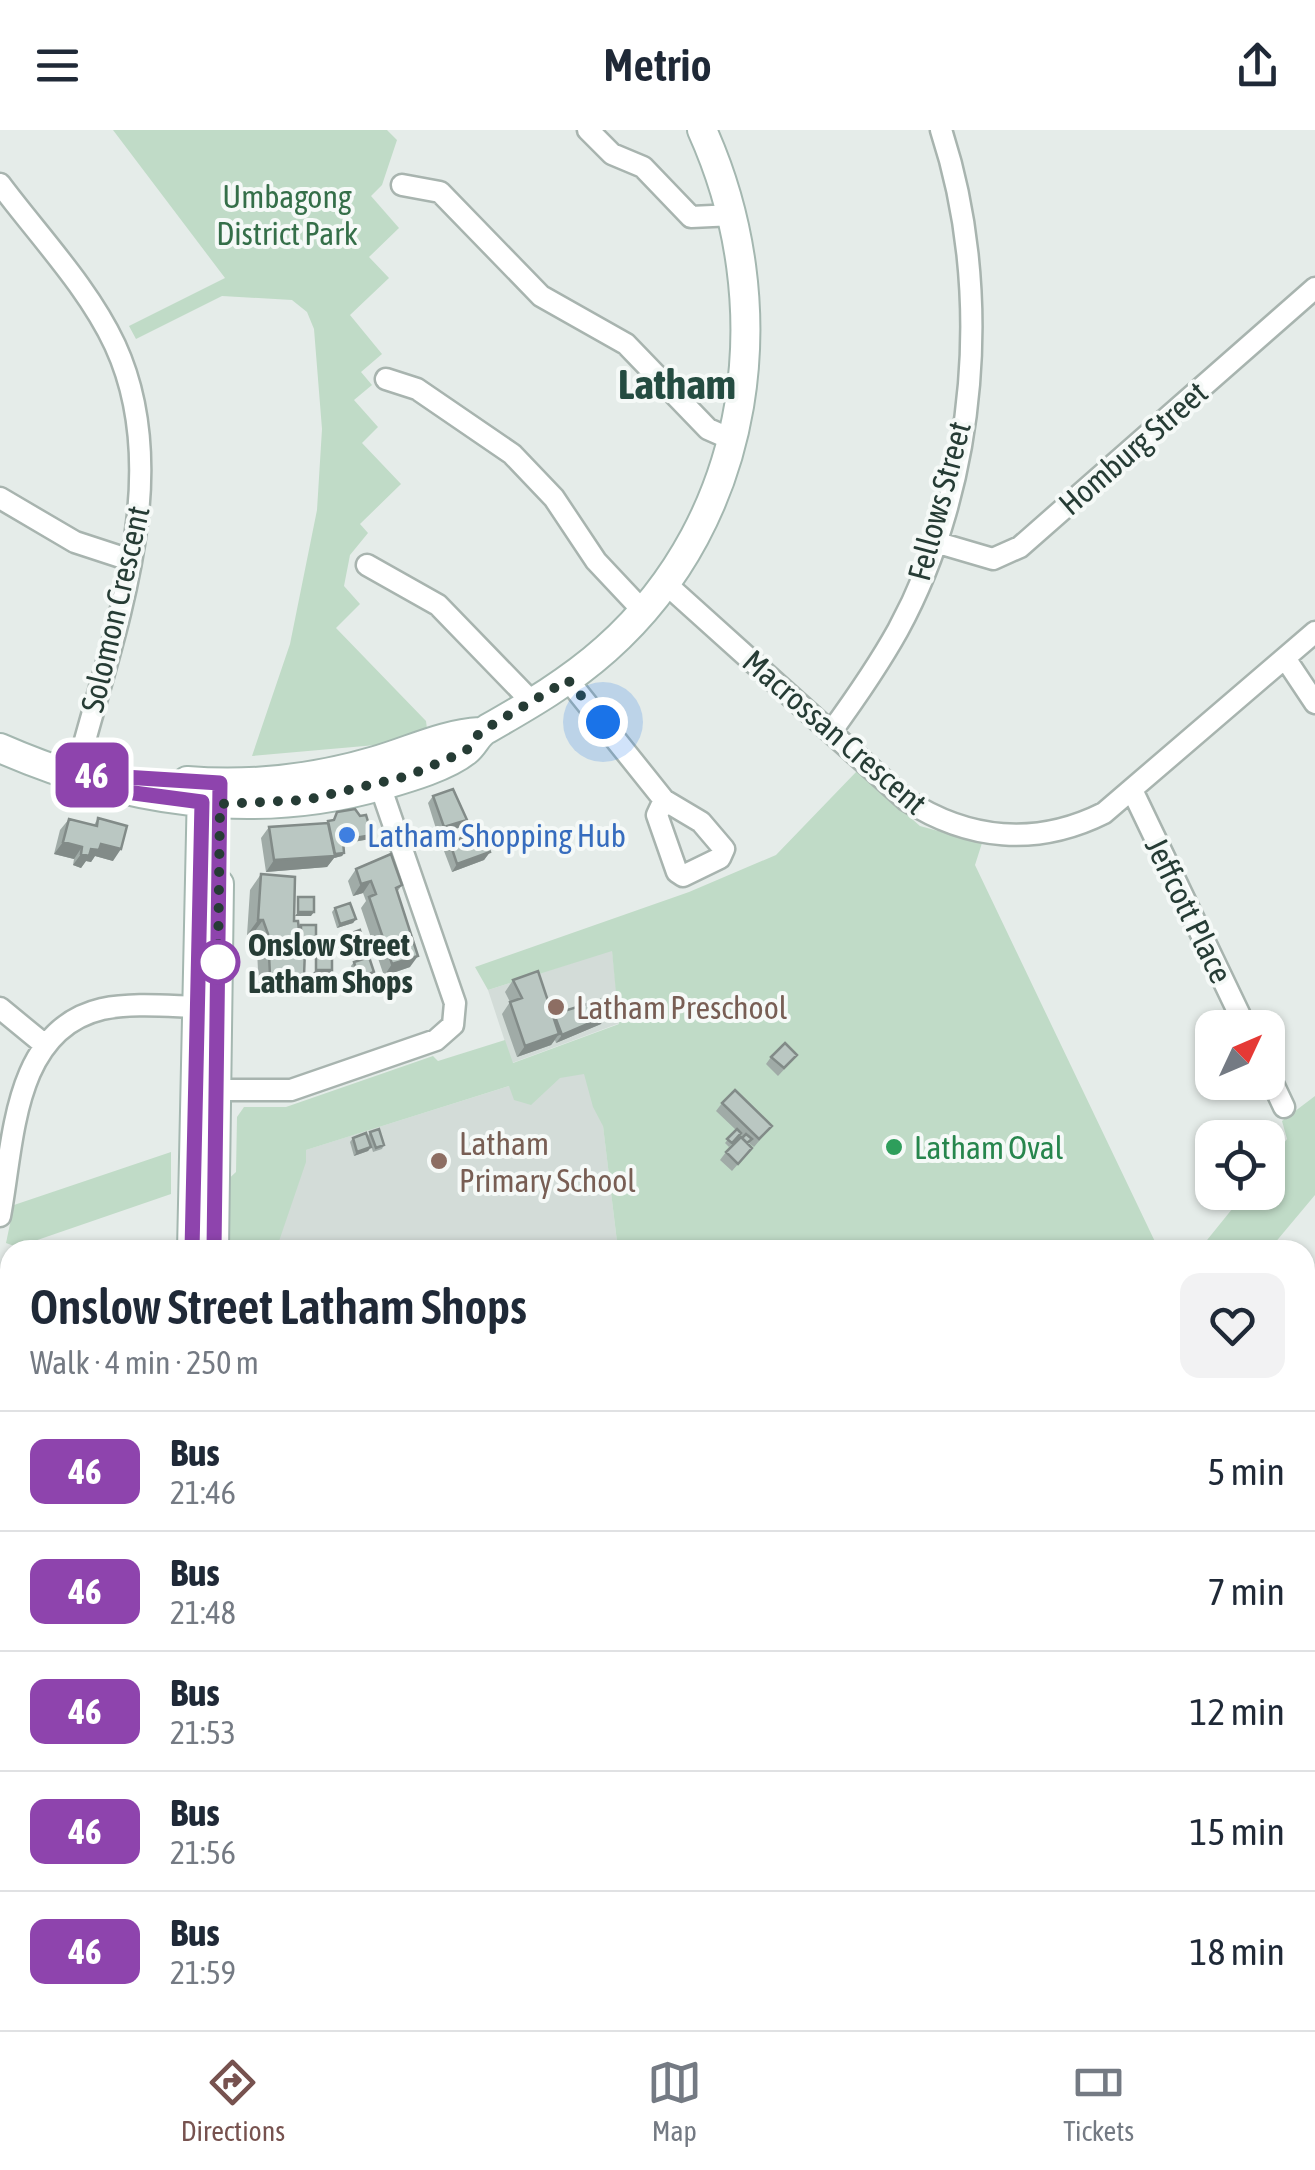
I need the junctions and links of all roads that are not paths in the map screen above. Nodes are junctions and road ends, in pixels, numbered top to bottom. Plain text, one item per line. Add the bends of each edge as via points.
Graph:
1 (588, 130) edge
2 (702, 130) edge
3 (941, 130) edge
4 (0, 184) edge
5 (402, 185) dead end
6 (734, 215) junction
7 (1315, 288) edge
8 (386, 380) dead end
9 (732, 440) junction
10 (0, 498) edge
11 (935, 542) junction
12 (130, 560) junction
13 (367, 565) dead end
14 (665, 583) junction
15 (643, 611) junction
16 (1315, 632) edge
17 (1285, 658) junction
18 (568, 680) junction
19 (533, 703) junction
20 (1315, 703) edge
21 (831, 732) junction
22 (0, 748) edge
23 (76, 774) junction
24 (376, 774) junction
25 (1133, 792) junction
26 (211, 793) junction
27 (664, 800) dead end
28 (207, 1007) junction
29 (0, 1008) edge
30 (1237, 1010) edge
31 (45, 1045) junction
32 (205, 1090) junction
33 (1281, 1100) edge
34 (1284, 1107) dead end
35 (0, 1216) edge
36 (193, 1240) edge
37 (213, 1240) edge

1 - 6 street via 612,154 643,167 692,217
2 - 6 street
3 - 11 street, Fellows Street via 970,275 970,367 959,455
4 - 12 street, Solomon Crescent via 93,308 133,394 142,493
5 - 9 street via 440,192 541,296 626,344 708,430
6 - 9 street via 748,322 746,375
7 - 11 street, Homburg Street via 1020,547 993,559
8 - 15 street via 418,388 512,454
9 - 14 street via 703,520
10 - 12 street via 49,530
11 - 21 street, Fellows Street via 899,627
12 - 23 street, Solomon Crescent
13 - 19 street via 438,605
14 - 15 street
14 - 21 street, Macrossan Crescent
15 - 18 street
16 - 17 street, Macrossan Crescent
17 - 20 street
17 - 25 street, Macrossan Crescent
18 - 19 street
18 - 27 street
19 - 24 street
21 - 25 street, Macrossan Crescent via 931,816 998,836 1070,828
22 - 23 street
23 - 26 street
24 - 26 street via 254,783
24 - 32 street via 455,1003 453,1025 436,1040 291,1090
25 - 30 street, Jeffcott Place
26 - 28 street
28 - 31 street via 102,1009 66,1025
28 - 32 street
29 - 31 street
31 - 35 street via 25,1081
32 - 36 street
32 - 37 street
33 - 34 street

